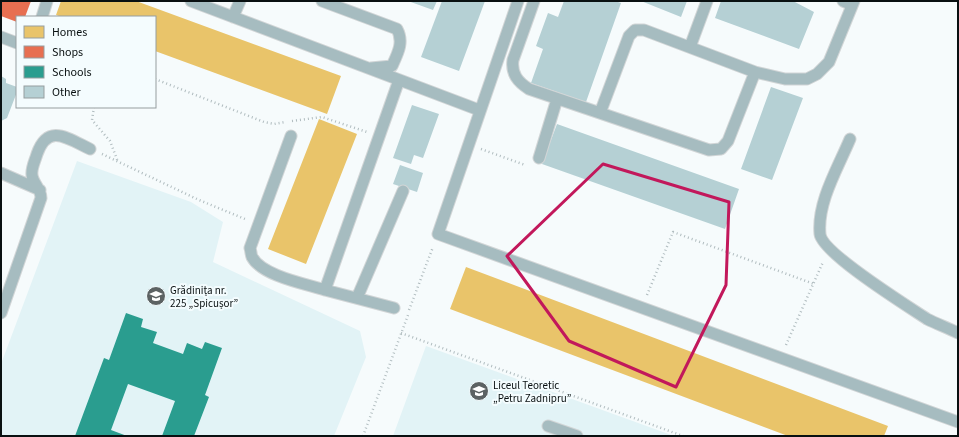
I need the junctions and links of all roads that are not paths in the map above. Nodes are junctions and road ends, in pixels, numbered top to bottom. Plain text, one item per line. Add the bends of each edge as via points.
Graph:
1 (47, 1) edge
2 (191, 1) edge
3 (240, 1) edge
4 (322, 1) edge
5 (518, 1) edge
6 (534, 1) edge
7 (707, 1) edge
8 (850, 2) edge
9 (42, 16) edge
10 (233, 17) junction
11 (1, 37) edge
12 (16, 43) edge
13 (690, 47) junction
14 (366, 68) junction
15 (755, 72) junction
16 (399, 80) junction
17 (557, 99) junction
18 (479, 110) junction
19 (600, 113) junction
20 (291, 136) dead end
21 (850, 139) dead end
22 (90, 148) road end
23 (539, 158) road end
24 (1, 173) edge
25 (41, 190) junction
26 (403, 191) dead end
27 (325, 290) junction
28 (357, 298) junction
29 (394, 308) dead end
30 (1, 313) edge
31 (958, 333) edge
32 (958, 422) edge
33 (548, 426) dead end
34 (577, 436) edge

1 - 9 lane
2 - 10 lane
3 - 10 lane
4 - 14 lane via 397,29 401,43 392,66
5 - 18 lane
6 - 17 lane via 518,43 512,67 514,76 522,84
7 - 13 lane
8 - 15 lane via 834,54 817,74 808,78 785,79
10 - 14 lane
11 - 12 lane
13 - 15 lane
13 - 19 lane via 644,30 635,30 629,36
14 - 16 lane
15 - 19 lane via 728,141 721,150 709,150
16 - 18 lane
16 - 27 lane
17 - 19 lane
17 - 23 lane
18 - 32 lane via 438,234
20 - 27 lane via 250,248 252,257 259,264 291,280
21 - 31 lane via 825,200 820,220 820,236 829,248 866,278 929,320
22 - 25 lane via 57,135 50,135 44,139 32,171 34,182
24 - 25 lane
25 - 30 lane via 38,212
26 - 28 lane
27 - 28 lane
28 - 29 lane
33 - 34 lane

